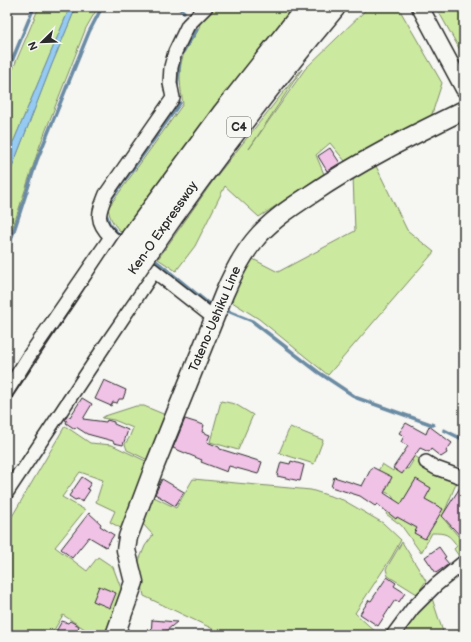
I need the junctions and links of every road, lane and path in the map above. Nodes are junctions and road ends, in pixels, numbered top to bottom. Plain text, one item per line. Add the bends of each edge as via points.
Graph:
1 (206, 7) edge
2 (308, 7) edge
3 (334, 7) edge
4 (420, 7) edge
5 (464, 88) edge
6 (464, 110) edge
7 (131, 242) junction
8 (154, 271) junction
9 (214, 318) junction
10 (7, 391) edge
11 (7, 426) edge
12 (7, 460) edge
13 (426, 462) dead end
14 (464, 478) edge
15 (7, 492) edge
16 (464, 562) edge
17 (115, 635) edge
18 (393, 635) edge

1 - 7 street via 188,25 175,52 170,83 173,98 106,194 99,212 102,225
2 - 7 highway, Ken-O Expressway / C4 via 224,113
3 - 7 highway, Ken-O Expressway / C4 via 191,188
4 - 5 street
6 - 9 main road, Tateno-Ushiku Line via 338,176 267,226 240,260
7 - 8 street
7 - 10 street via 29,356
7 - 11 highway, Ken-O Expressway / C4, bridge
7 - 12 highway, Ken-O Expressway / C4, bridge via 88,336
8 - 9 street
8 - 15 street
9 - 17 main road, Tateno-Ushiku Line via 128,537 126,550 134,582
13 - 14 street
16 - 18 street via 413,608

